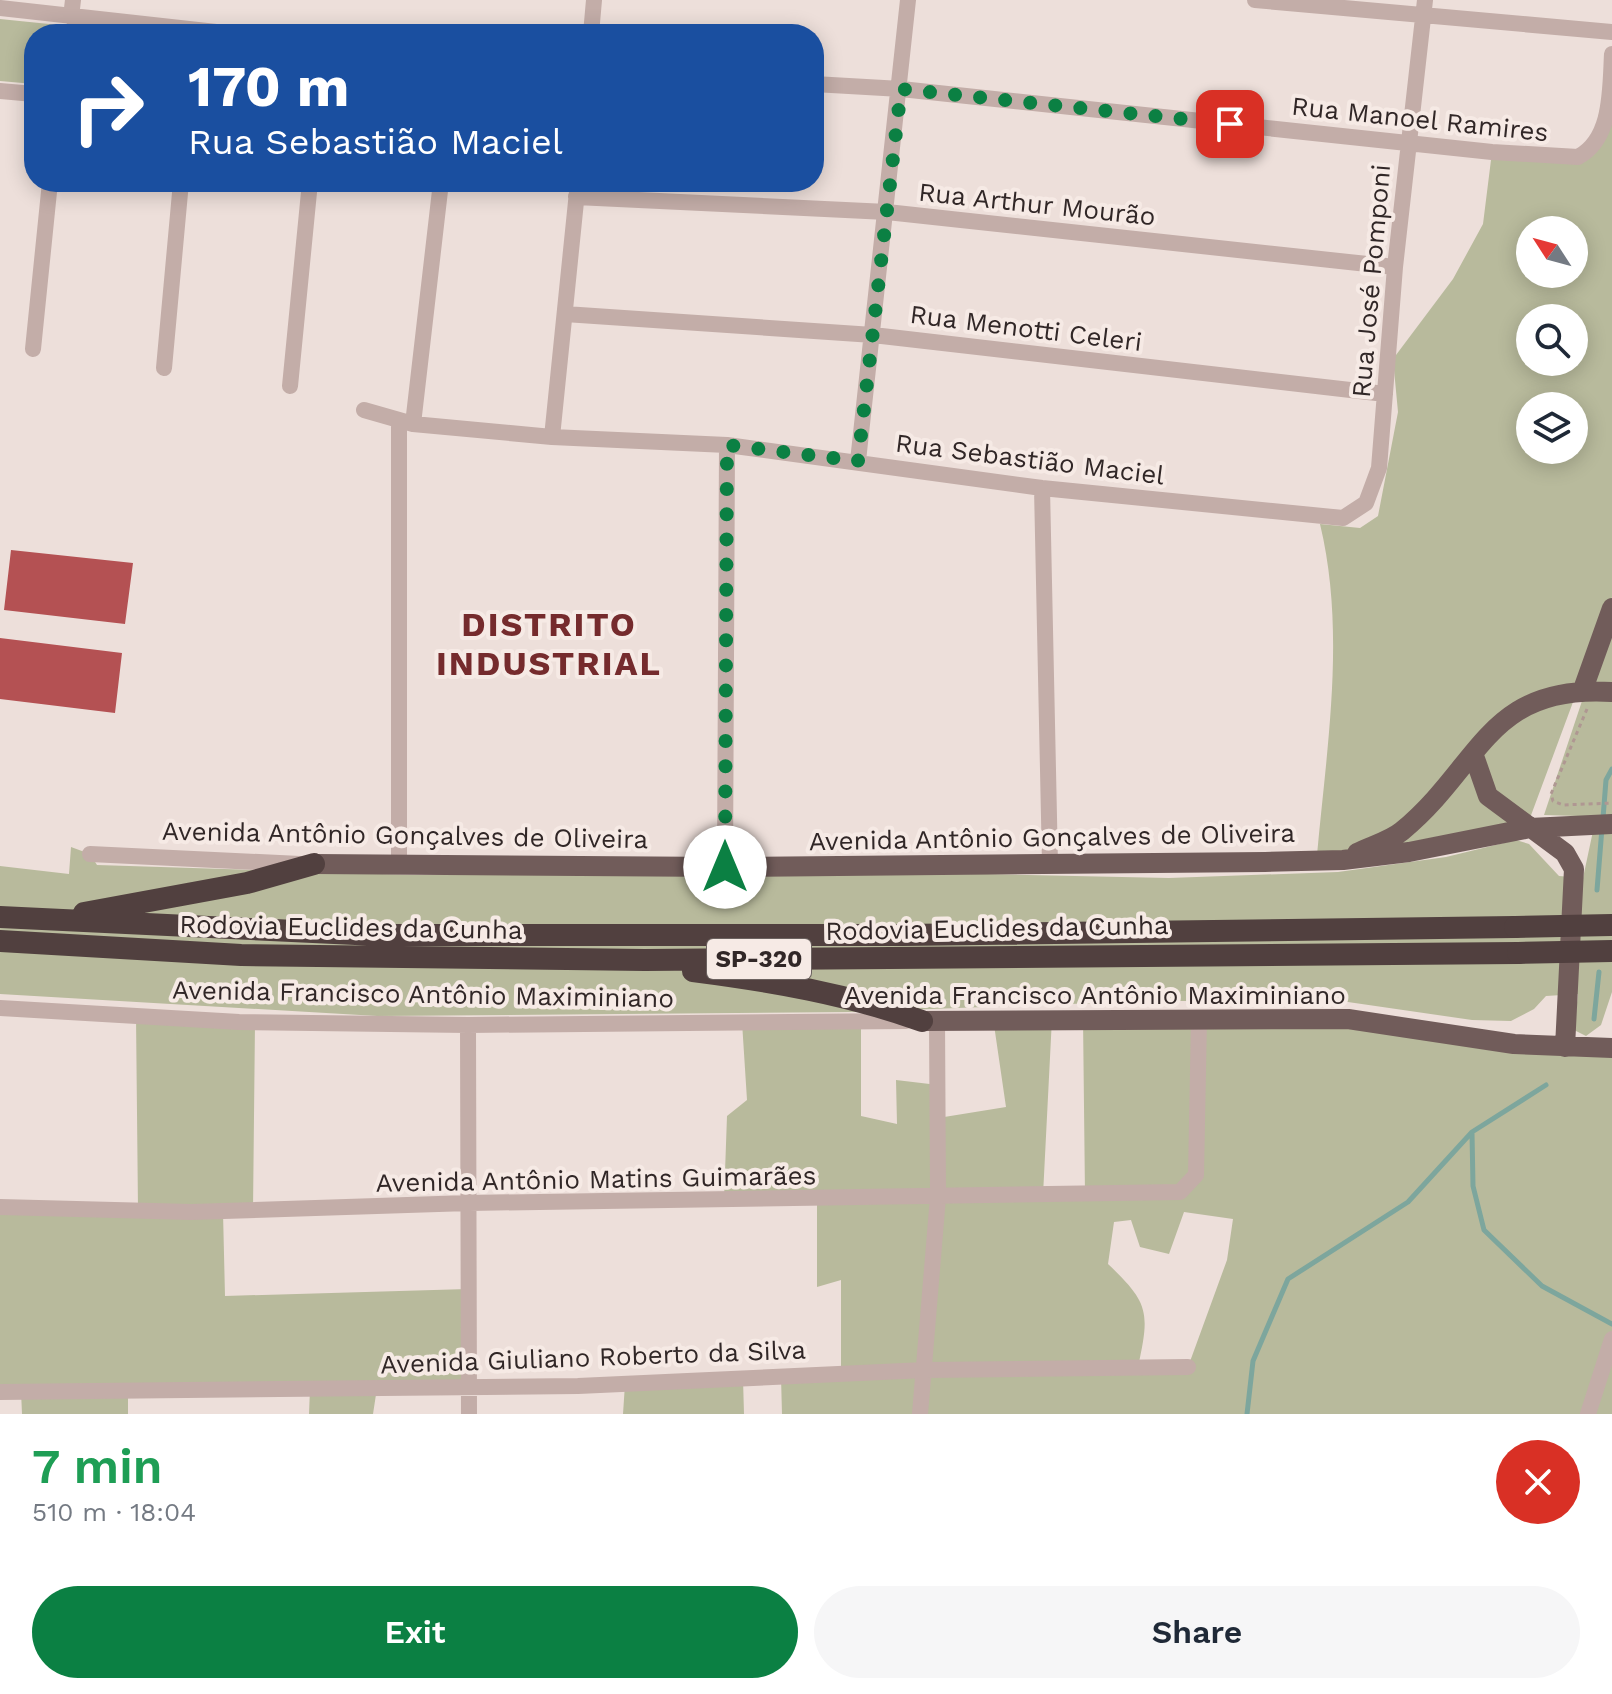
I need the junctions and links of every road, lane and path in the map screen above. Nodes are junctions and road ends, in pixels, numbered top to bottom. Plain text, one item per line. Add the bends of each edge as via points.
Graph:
1 (594, 0) edge
2 (908, 0) edge
3 (1255, 0) edge
4 (0, 8) edge
5 (72, 8) edge
6 (1424, 9) edge
7 (172, 24) edge
8 (592, 24) edge
9 (1612, 32) edge
10 (1612, 54) edge
11 (824, 85) edge
12 (901, 89) junction
13 (0, 91) edge
14 (24, 93) edge
15 (1408, 143) junction
16 (49, 192) edge
17 (180, 192) edge
18 (309, 192) edge
19 (440, 192) edge
20 (577, 192) edge
21 (605, 192) edge
22 (887, 212) junction
23 (1395, 267) junction
24 (565, 314) junction
25 (873, 335) junction
26 (33, 349) dead end
27 (164, 368) dead end
28 (290, 386) dead end
29 (1385, 394) junction
30 (364, 410) dead end
31 (406, 423) junction
32 (552, 437) junction
33 (727, 445) junction
34 (858, 461) junction
35 (1042, 488) junction
36 (1355, 513) joint
37 (1612, 608) edge
38 (1612, 692) edge
39 (1586, 696) junction
40 (1473, 753) junction
41 (1612, 803) edge
42 (1612, 824) edge
43 (1530, 828) junction
44 (90, 854) dead end
45 (1343, 860) junction
46 (314, 864) junction
47 (399, 864) junction
48 (1050, 864) junction
49 (725, 867) junction
50 (0, 917) edge
51 (40, 920) junction
52 (1612, 925) edge
53 (0, 941) edge
54 (1612, 951) edge
55 (645, 960) junction
56 (0, 1008) edge
57 (1199, 1018) junction
58 (930, 1020) junction
59 (468, 1025) junction
60 (1565, 1047) junction
61 (1612, 1048) edge
62 (938, 1197) junction
63 (469, 1203) junction
64 (0, 1207) edge
65 (1612, 1339) edge
66 (1188, 1367) dead end
67 (925, 1370) junction
68 (468, 1387) junction
69 (0, 1392) edge
70 (469, 1414) edge
71 (920, 1414) edge
72 (1588, 1414) edge

1 - 8 street
2 - 12 street
3 - 6 street
4 - 5 street
5 - 7 street
6 - 9 street
6 - 15 street, Rua José Pomponi
10 - 15 street, Rua Manoel Ramires via 1607,122 1601,139 1578,157
11 - 12 street, Rua Manoel Ramires
12 - 15 street, Rua Manoel Ramires
12 - 22 street
13 - 14 street
15 - 23 street, Rua José Pomponi
16 - 26 street
17 - 27 street
18 - 28 street
19 - 31 street
20 - 24 street
21 - 22 street, Rua Arthur Mourão
22 - 23 street, Rua Arthur Mourão
22 - 25 street
23 - 29 street, Rua José Pomponi
24 - 25 street, Rua Menotti Celeri
24 - 32 street
25 - 29 street, Rua Menotti Celeri
25 - 34 street
29 - 36 street, Rua José Pomponi via 1376,479 1366,503
30 - 31 street, Rua Sebastião Maciel
31 - 32 street, Rua Sebastião Maciel
31 - 47 street
32 - 33 street, Rua Sebastião Maciel
33 - 34 street, Rua Sebastião Maciel
33 - 49 street
34 - 35 street, Rua Sebastião Maciel
35 - 36 street, Rua Sebastião Maciel via 1313,517
35 - 48 street
37 - 39 main road
38 - 39 main road, Avenida Antônio Gonçalves de Oliveira
39 - 40 main road, Avenida Antônio Gonçalves de Oliveira via 1535,699 1501,721
39 - 41 path via 1551,794 1563,805
40 - 43 main road via 1488,796
40 - 45 main road, Avenida Antônio Gonçalves de Oliveira via 1399,833
42 - 43 main road, Avenida Antônio Gonçalves de Oliveira
43 - 45 main road, Avenida Antônio Gonçalves de Oliveira
43 - 60 main road via 1565,853 1574,869
44 - 46 street, Avenida Antônio Gonçalves de Oliveira
45 - 48 main road, Avenida Antônio Gonçalves de Oliveira
46 - 47 main road, Avenida Antônio Gonçalves de Oliveira
46 - 51 highway via 173,898
47 - 49 main road, Avenida Antônio Gonçalves de Oliveira
48 - 49 main road, Avenida Antônio Gonçalves de Oliveira
50 - 51 highway, Rodovia Euclides da Cunha / SP-320
51 - 52 highway, Rodovia Euclides da Cunha / SP-320, bridge via 377,935 903,935
53 - 55 highway, Rodovia Euclides da Cunha / SP-320 via 241,955
54 - 55 highway, Rodovia Euclides da Cunha / SP-320, bridge
55 - 58 highway via 771,981
56 - 59 street, Avenida Francisco Antônio Maximiniano via 239,1022
57 - 58 main road, Avenida Francisco Antônio Maximiniano
57 - 60 main road, Avenida Francisco Antônio Maximiniano via 1348,1019
57 - 62 street, Avenida Antônio Matins Guimarães via 1196,1175 1180,1192
58 - 59 street, Avenida Francisco Antônio Maximiniano
58 - 62 street
59 - 63 street
60 - 61 main road, Avenida Francisco Antônio Maximiniano
62 - 63 street, Avenida Antônio Matins Guimarães
62 - 67 street
63 - 64 street, Avenida Antônio Matins Guimarães via 191,1212
63 - 68 street
65 - 72 street
66 - 67 street, Avenida Giuliano Roberto da Silva
67 - 68 street, Avenida Giuliano Roberto da Silva
67 - 71 street
68 - 69 street, Avenida Giuliano Roberto da Silva
68 - 70 street

